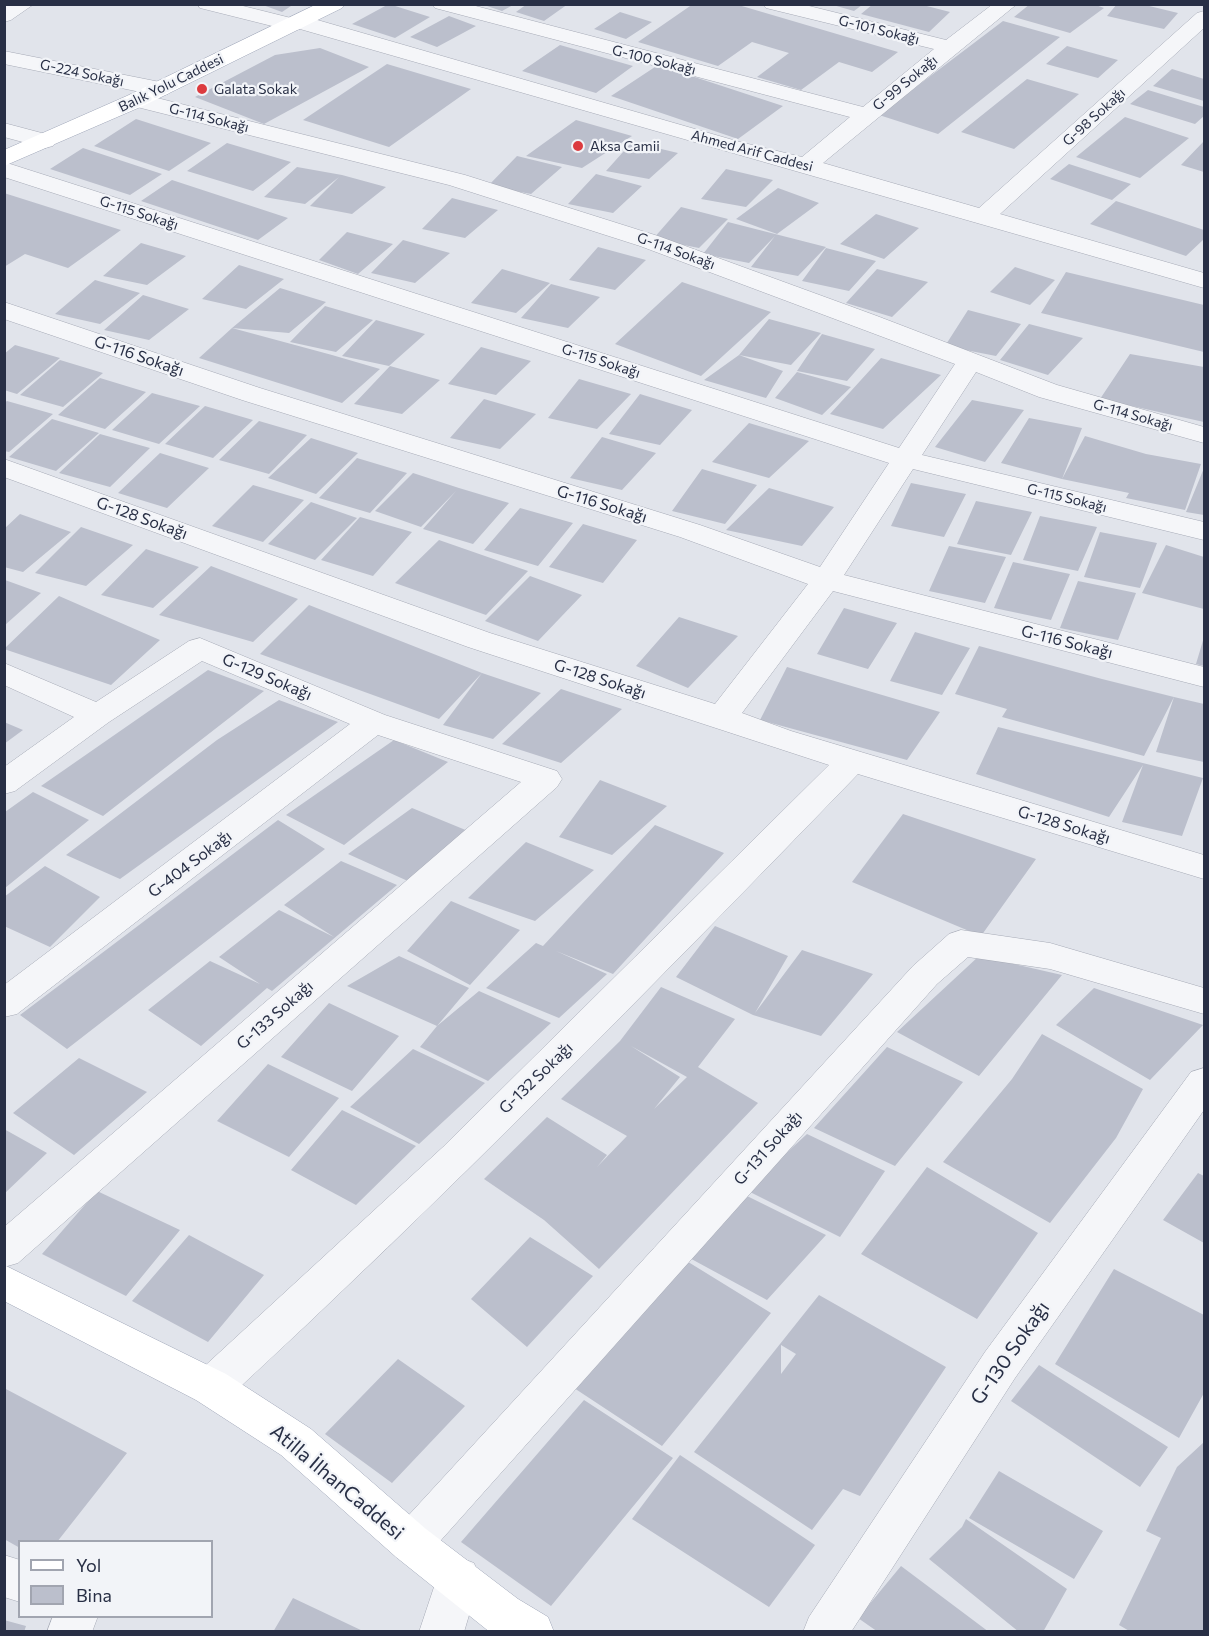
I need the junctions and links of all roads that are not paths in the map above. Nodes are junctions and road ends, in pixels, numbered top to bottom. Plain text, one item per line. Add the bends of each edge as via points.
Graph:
1 (24, 4) edge
2 (207, 4) edge
3 (335, 4) edge
4 (442, 4) edge
5 (773, 4) edge
6 (1007, 4) edge
7 (4, 16) edge
8 (1204, 17) edge
9 (296, 24) junction
10 (950, 47) junction
11 (4, 57) edge
12 (160, 88) junction
13 (136, 100) junction
14 (867, 115) junction
15 (4, 130) edge
16 (45, 141) junction
17 (4, 159) edge
18 (806, 165) junction
19 (4, 170) edge
20 (983, 217) junction
21 (1204, 281) edge
22 (4, 310) edge
23 (970, 361) junction
24 (1204, 435) edge
25 (905, 459) junction
26 (4, 467) edge
27 (1204, 531) edge
28 (826, 580) junction
29 (4, 673) edge
30 (1204, 677) edge
31 (98, 715) junction
32 (722, 717) junction
33 (374, 722) junction
34 (852, 761) junction
35 (546, 779) joint
36 (4, 783) edge
37 (1204, 867) edge
38 (1204, 1001) edge
39 (4, 1004) edge
40 (1204, 1082) edge
41 (4, 1251) edge
42 (4, 1282) edge
43 (211, 1387) junction
44 (411, 1543) junction
45 (4, 1575) edge
46 (458, 1578) junction
47 (18, 1581) edge
48 (76, 1618) edge
49 (69, 1632) edge
50 (441, 1632) edge
51 (532, 1632) edge
52 (825, 1632) edge

1 - 7 street
2 - 9 street, Ahmed Arif Caddesi
3 - 9 main road, Balık Yolu Caddesi
4 - 14 street, G-100 Sokağı
5 - 10 street, G-101 Sokağı
6 - 10 street, G-99 Sokağı
8 - 20 street, G-98 Sokağı
9 - 12 main road, Balık Yolu Caddesi
9 - 18 street, Ahmed Arif Caddesi
10 - 14 street, G-99 Sokağı
11 - 12 street, G-224 Sokağı
12 - 13 main road, Balık Yolu Caddesi
13 - 16 main road, Balık Yolu Caddesi
13 - 23 street, G-114 Sokağı via 468,183 649,241
14 - 18 street, G-99 Sokağı
15 - 16 street
16 - 17 main road, Balık Yolu Caddesi
18 - 20 street, Ahmed Arif Caddesi
19 - 25 street, G-115 Sokağı
20 - 21 street, Ahmed Arif Caddesi
22 - 28 street, G-116 Sokağı via 251,394 690,531
23 - 24 street, G-114 Sokağı via 1048,391
23 - 25 street
25 - 27 street, G-115 Sokağı
25 - 28 street
26 - 32 street, G-128 Sokağı via 479,640
28 - 30 street, G-116 Sokağı
28 - 32 street
29 - 31 street
31 - 33 street, G-129 Sokağı via 200,648
31 - 36 street
32 - 34 street, G-128 Sokağı
33 - 35 street, G-129 Sokağı
33 - 39 street, G-404 Sokağı
34 - 37 street, G-128 Sokağı
34 - 43 street, G-132 Sokağı via 665,952 334,1276
35 - 41 street, G-133 Sokağı
38 - 44 street, G-131 Sokağı via 1050,956 962,943 926,975
40 - 52 street, G-130 Sokağı via 1000,1365
42 - 43 main road, Atilla İlhanCaddesi
43 - 44 main road, Atilla İlhanCaddesi via 296,1442
44 - 46 main road, Atilla İlhanCaddesi
45 - 47 street
46 - 50 street
46 - 51 main road, Atilla İlhanCaddesi via 502,1614
48 - 49 street

